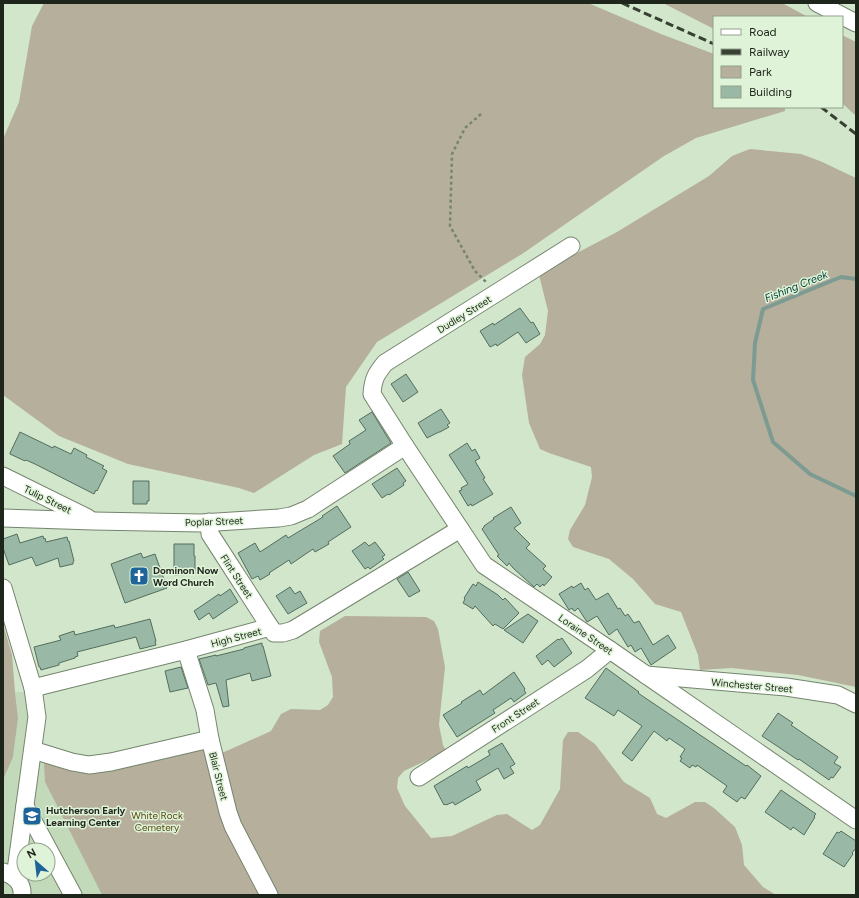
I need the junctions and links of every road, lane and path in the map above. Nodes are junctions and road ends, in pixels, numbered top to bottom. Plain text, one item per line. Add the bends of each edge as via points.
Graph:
1 (817, 3) edge
2 (842, 16) edge
3 (843, 16) edge
4 (856, 23) edge
5 (481, 114) dead end
6 (571, 246) dead end
7 (497, 293) junction
8 (372, 394) joint
9 (405, 446) junction
10 (3, 476) edge
11 (3, 518) edge
12 (93, 521) junction
13 (208, 522) junction
14 (460, 529) junction
15 (3, 588) edge
16 (270, 627) junction
17 (186, 650) junction
18 (610, 650) junction
19 (646, 675) junction
20 (33, 688) junction
21 (856, 704) edge
22 (210, 739) junction
23 (33, 750) junction
24 (419, 777) dead end
25 (25, 806) junction
26 (856, 820) edge
27 (9, 875) edge
28 (22, 895) edge
29 (73, 895) edge
30 (269, 895) edge

1 - 2 street
3 - 4 street
5 - 7 path via 465,128 452,154 450,226 475,271
6 - 7 street, Dudley Street
7 - 8 street, Dudley Street via 386,363 377,372
8 - 9 street, Loraine Street
9 - 13 street, Poplar Street via 308,509 291,516
9 - 14 street, Loraine Street
10 - 12 street, Tulip Street
11 - 12 street, Poplar Street
12 - 13 street, Poplar Street
13 - 16 street, Flint Street via 210,534
14 - 16 street, High Street via 293,630 274,634
14 - 18 street, Loraine Street via 484,565
15 - 20 street
16 - 17 street, High Street
17 - 20 street, High Street
17 - 22 street, Blair Street via 205,710
18 - 19 street, Loraine Street
18 - 24 street, Front Street via 587,669
19 - 21 street, Winchester Street via 786,687 838,695
19 - 26 street, Loraine Street
20 - 23 street via 37,717
22 - 23 street via 89,765
22 - 30 street, Blair Street via 233,826
23 - 25 street
25 - 27 street
25 - 29 street
27 - 28 street via 20,884

